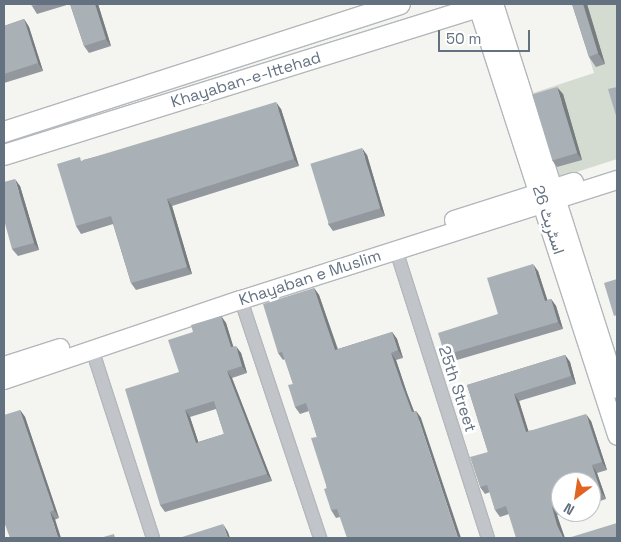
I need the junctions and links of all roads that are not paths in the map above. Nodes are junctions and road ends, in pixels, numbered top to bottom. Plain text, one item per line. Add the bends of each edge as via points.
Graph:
1 (400, 4) edge
2 (484, 5) edge
3 (4, 132) edge
4 (4, 155) edge
5 (617, 168) edge
6 (617, 180) edge
7 (548, 197) junction
8 (396, 250) junction
9 (241, 300) junction
10 (168, 318) junction
11 (92, 349) junction
12 (4, 366) edge
13 (4, 380) edge
14 (617, 389) edge
15 (617, 436) edge
16 (153, 538) edge
17 (320, 538) edge
18 (488, 538) edge

1 - 3 main road, Khayaban-e-Ittehad
2 - 4 main road, Khayaban-e-Ittehad
2 - 7 street, اسٹریٹ 26
5 - 7 street, Khayaban e Muslim
6 - 7 street, Khayaban e Muslim
7 - 8 street, Khayaban e Muslim
7 - 10 street, Khayaban e Muslim
7 - 14 street, اسٹریٹ 26
7 - 15 street, اسٹریٹ 26
8 - 9 street, Khayaban e Muslim
8 - 18 street, 25th Street
9 - 10 street, Khayaban e Muslim
9 - 17 street
10 - 11 street, Khayaban e Muslim
10 - 12 street, Khayaban e Muslim
11 - 13 street, Khayaban e Muslim
11 - 16 street

